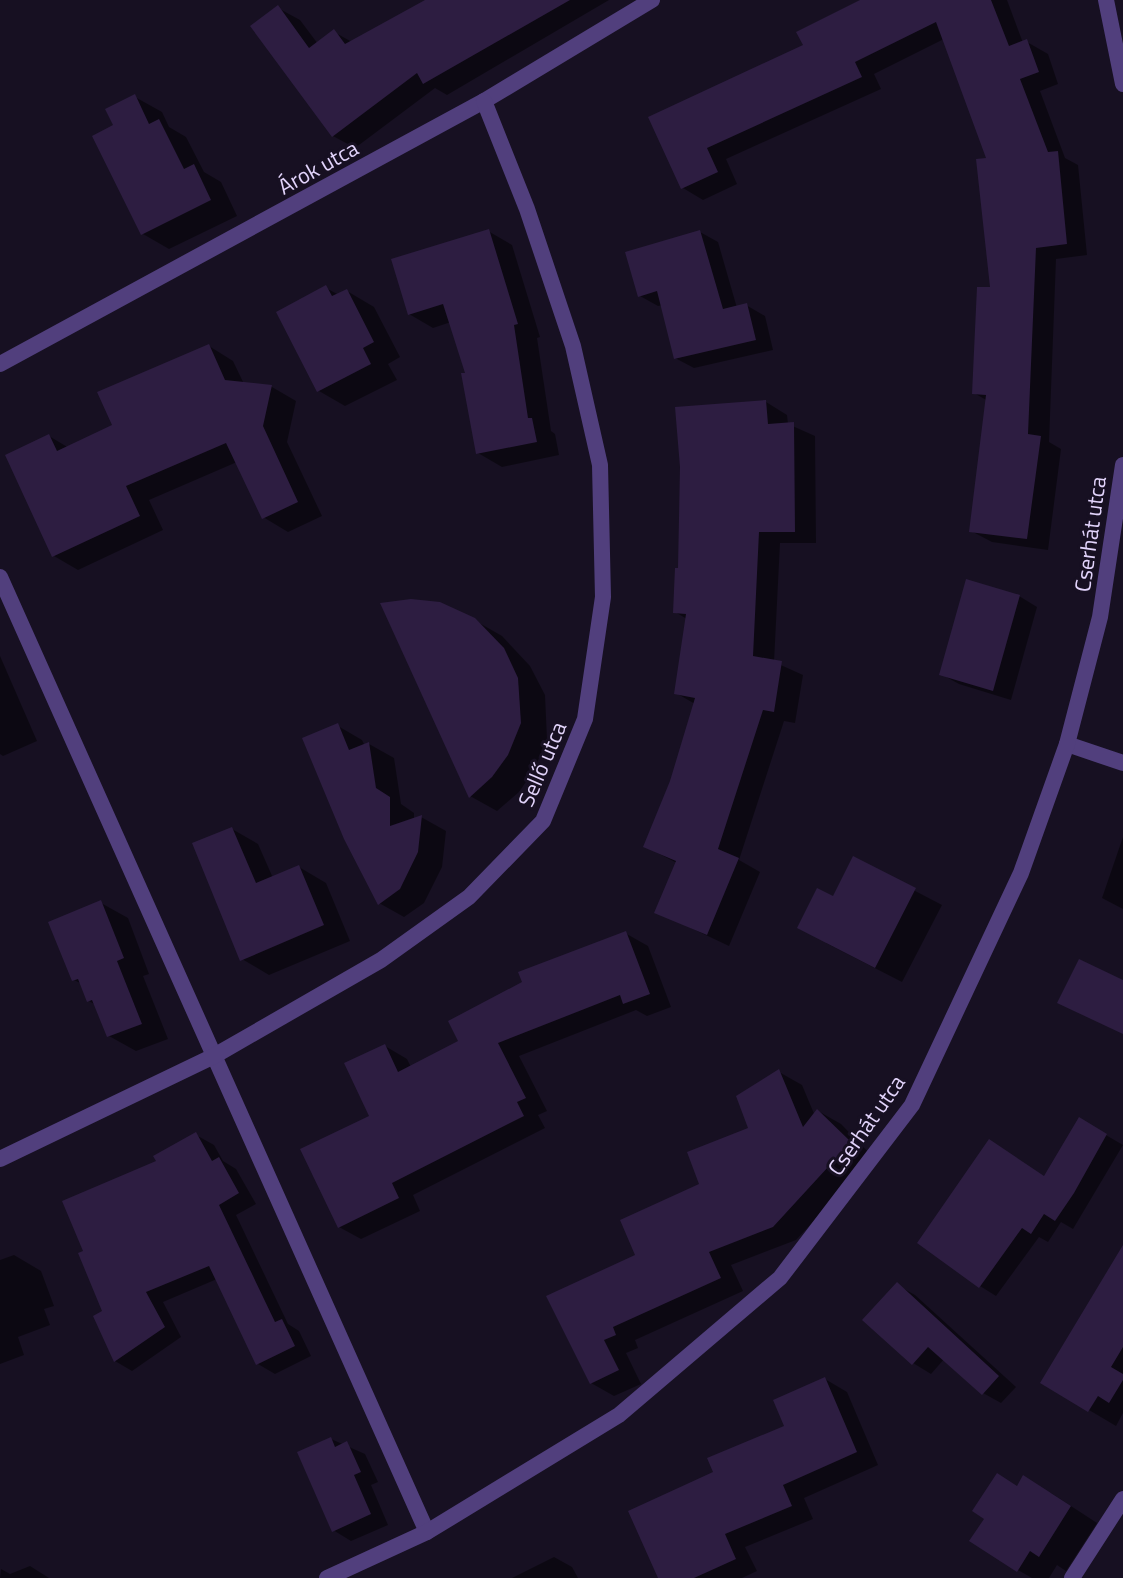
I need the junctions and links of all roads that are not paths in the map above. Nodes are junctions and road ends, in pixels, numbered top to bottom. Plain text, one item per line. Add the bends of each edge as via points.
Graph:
1 (652, 0) edge
2 (1106, 0) edge
3 (1123, 84) edge
4 (484, 101) junction
5 (0, 364) edge
6 (1123, 465) edge
7 (0, 577) edge
8 (1067, 744) junction
9 (1123, 763) edge
10 (214, 1056) junction
11 (0, 1159) edge
12 (1123, 1499) edge
13 (427, 1532) junction
14 (327, 1578) edge
15 (1072, 1578) edge

1 - 4 street, Árok utca
2 - 3 street
4 - 5 street, Árok utca
4 - 10 street, Sellő utca via 573,346 600,465 603,597 585,719 543,821 469,897 381,960
6 - 8 street, Cserhát utca via 1100,617
7 - 10 street
8 - 9 street
8 - 13 street, Cserhát utca via 1021,873 912,1105 780,1278 619,1415
10 - 11 street, Sellő utca
10 - 13 street
12 - 15 street
13 - 14 street, Cserhát utca

